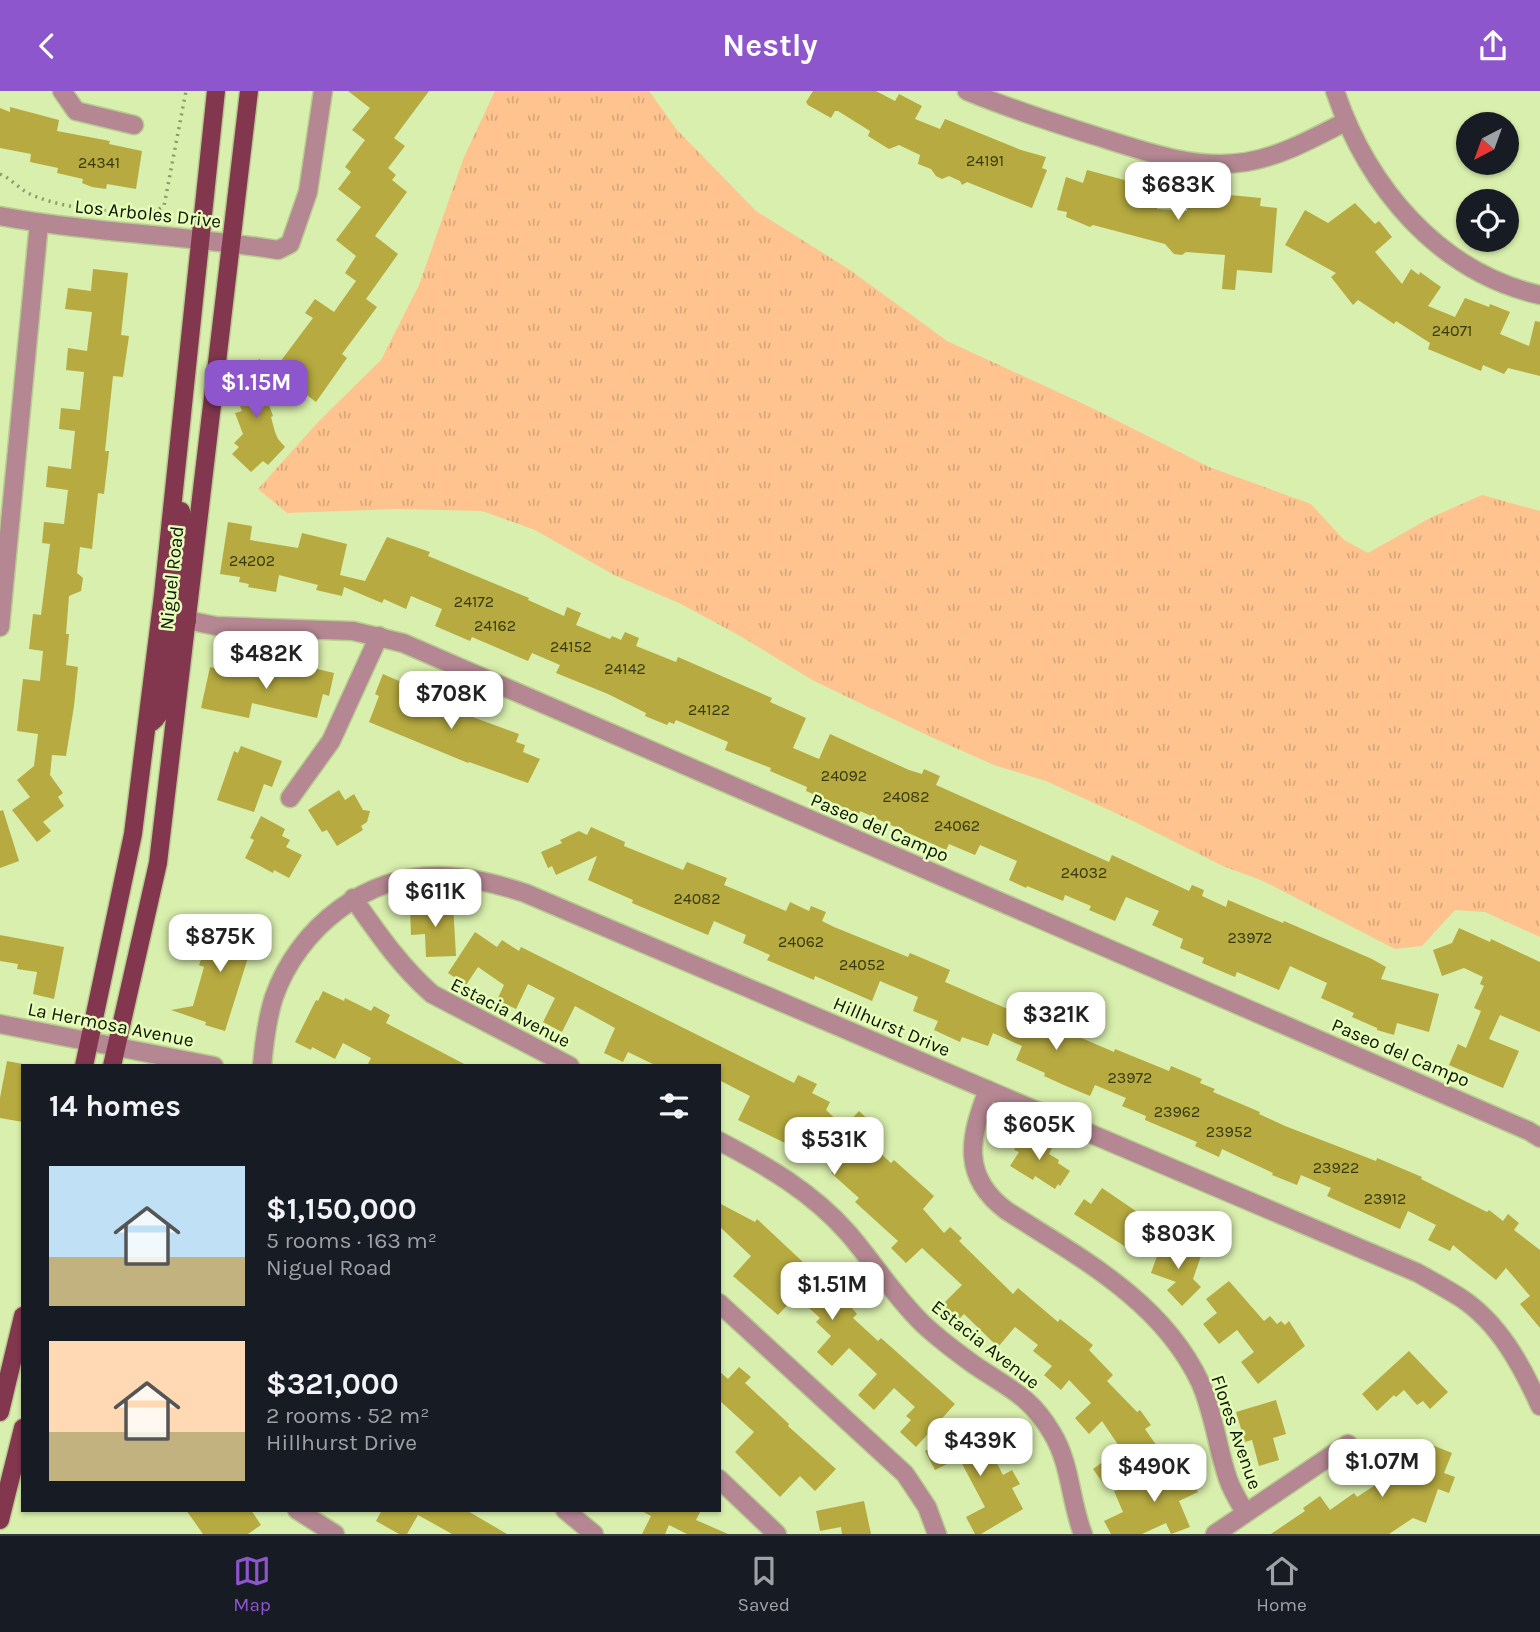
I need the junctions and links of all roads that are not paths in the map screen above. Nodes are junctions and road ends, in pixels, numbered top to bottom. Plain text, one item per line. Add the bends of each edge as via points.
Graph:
1 (62, 91) edge
2 (216, 91) edge
3 (249, 91) edge
4 (323, 91) edge
5 (967, 91) edge
6 (1335, 91) edge
7 (1345, 122) junction
8 (134, 125) dead end
9 (0, 216) edge
10 (39, 223) junction
11 (200, 238) junction
12 (230, 242) junction
13 (1540, 295) edge
14 (172, 496) junction
15 (187, 620) junction
16 (0, 627) edge
17 (379, 636) junction
18 (147, 725) junction
19 (290, 798) dead end
20 (353, 898) junction
21 (0, 1024) edge
22 (90, 1042) junction
23 (116, 1046) junction
24 (84, 1064) edge
25 (112, 1064) edge
26 (204, 1064) edge
27 (262, 1064) edge
28 (566, 1064) edge
29 (988, 1090) junction
30 (1540, 1138) edge
31 (721, 1142) edge
32 (721, 1305) edge
33 (21, 1324) edge
34 (1540, 1406) edge
35 (0, 1412) edge
36 (21, 1436) edge
37 (1348, 1444) dead end
38 (721, 1481) edge
39 (300, 1512) edge
40 (567, 1512) edge
41 (1245, 1513) junction
42 (0, 1520) edge
43 (335, 1534) edge
44 (594, 1534) edge
45 (777, 1534) edge
46 (937, 1534) edge
47 (1083, 1534) edge
48 (1215, 1534) edge

1 - 8 street via 76,111
2 - 11 main road, Niguel Road
3 - 12 main road, Niguel Road
4 - 12 street, Los Arboles Drive via 308,192 290,244 278,250
5 - 7 street via 1020,113 1160,156 1203,163 1245,162 1282,153
6 - 7 street
7 - 13 street via 1404,214 1443,251 1483,276
9 - 10 street, Los Arboles Drive
10 - 11 street, Los Arboles Drive
10 - 16 street
11 - 12 street, Los Arboles Drive
11 - 14 main road, Niguel Road
12 - 15 main road, Niguel Road
14 - 15 main road via 183,517 174,605
14 - 18 main road, Niguel Road
15 - 17 street, Paseo del Campo via 216,626
15 - 18 main road via 170,645 161,712
15 - 23 main road, Niguel Road via 158,863
17 - 19 street via 331,741
17 - 30 street, Paseo del Campo
18 - 22 main road, Niguel Road via 133,835
20 - 27 street, Hillhurst Drive via 317,928 292,961 274,997
20 - 28 street, Estacia Avenue via 393,955 432,994
20 - 29 street, Hillhurst Drive via 393,882 439,876 485,880
21 - 22 street, La Hermosa Avenue
22 - 23 street, La Hermosa Avenue
22 - 24 main road, Niguel Road
23 - 25 main road, Niguel Road
23 - 26 street, La Hermosa Avenue
29 - 34 street, Hillhurst Drive via 1418,1273 1463,1299 1497,1331
29 - 41 street, Flores Avenue via 973,1134 974,1168 981,1186 1007,1212 1112,1278 1175,1343 1199,1380 1229,1481
31 - 47 street, Estacia Avenue via 787,1178 820,1204 924,1324 1034,1409 1059,1447
32 - 46 street via 905,1474 927,1507
33 - 35 main road
36 - 42 main road
37 - 41 street
38 - 45 street
39 - 43 street
40 - 44 street
41 - 48 street

